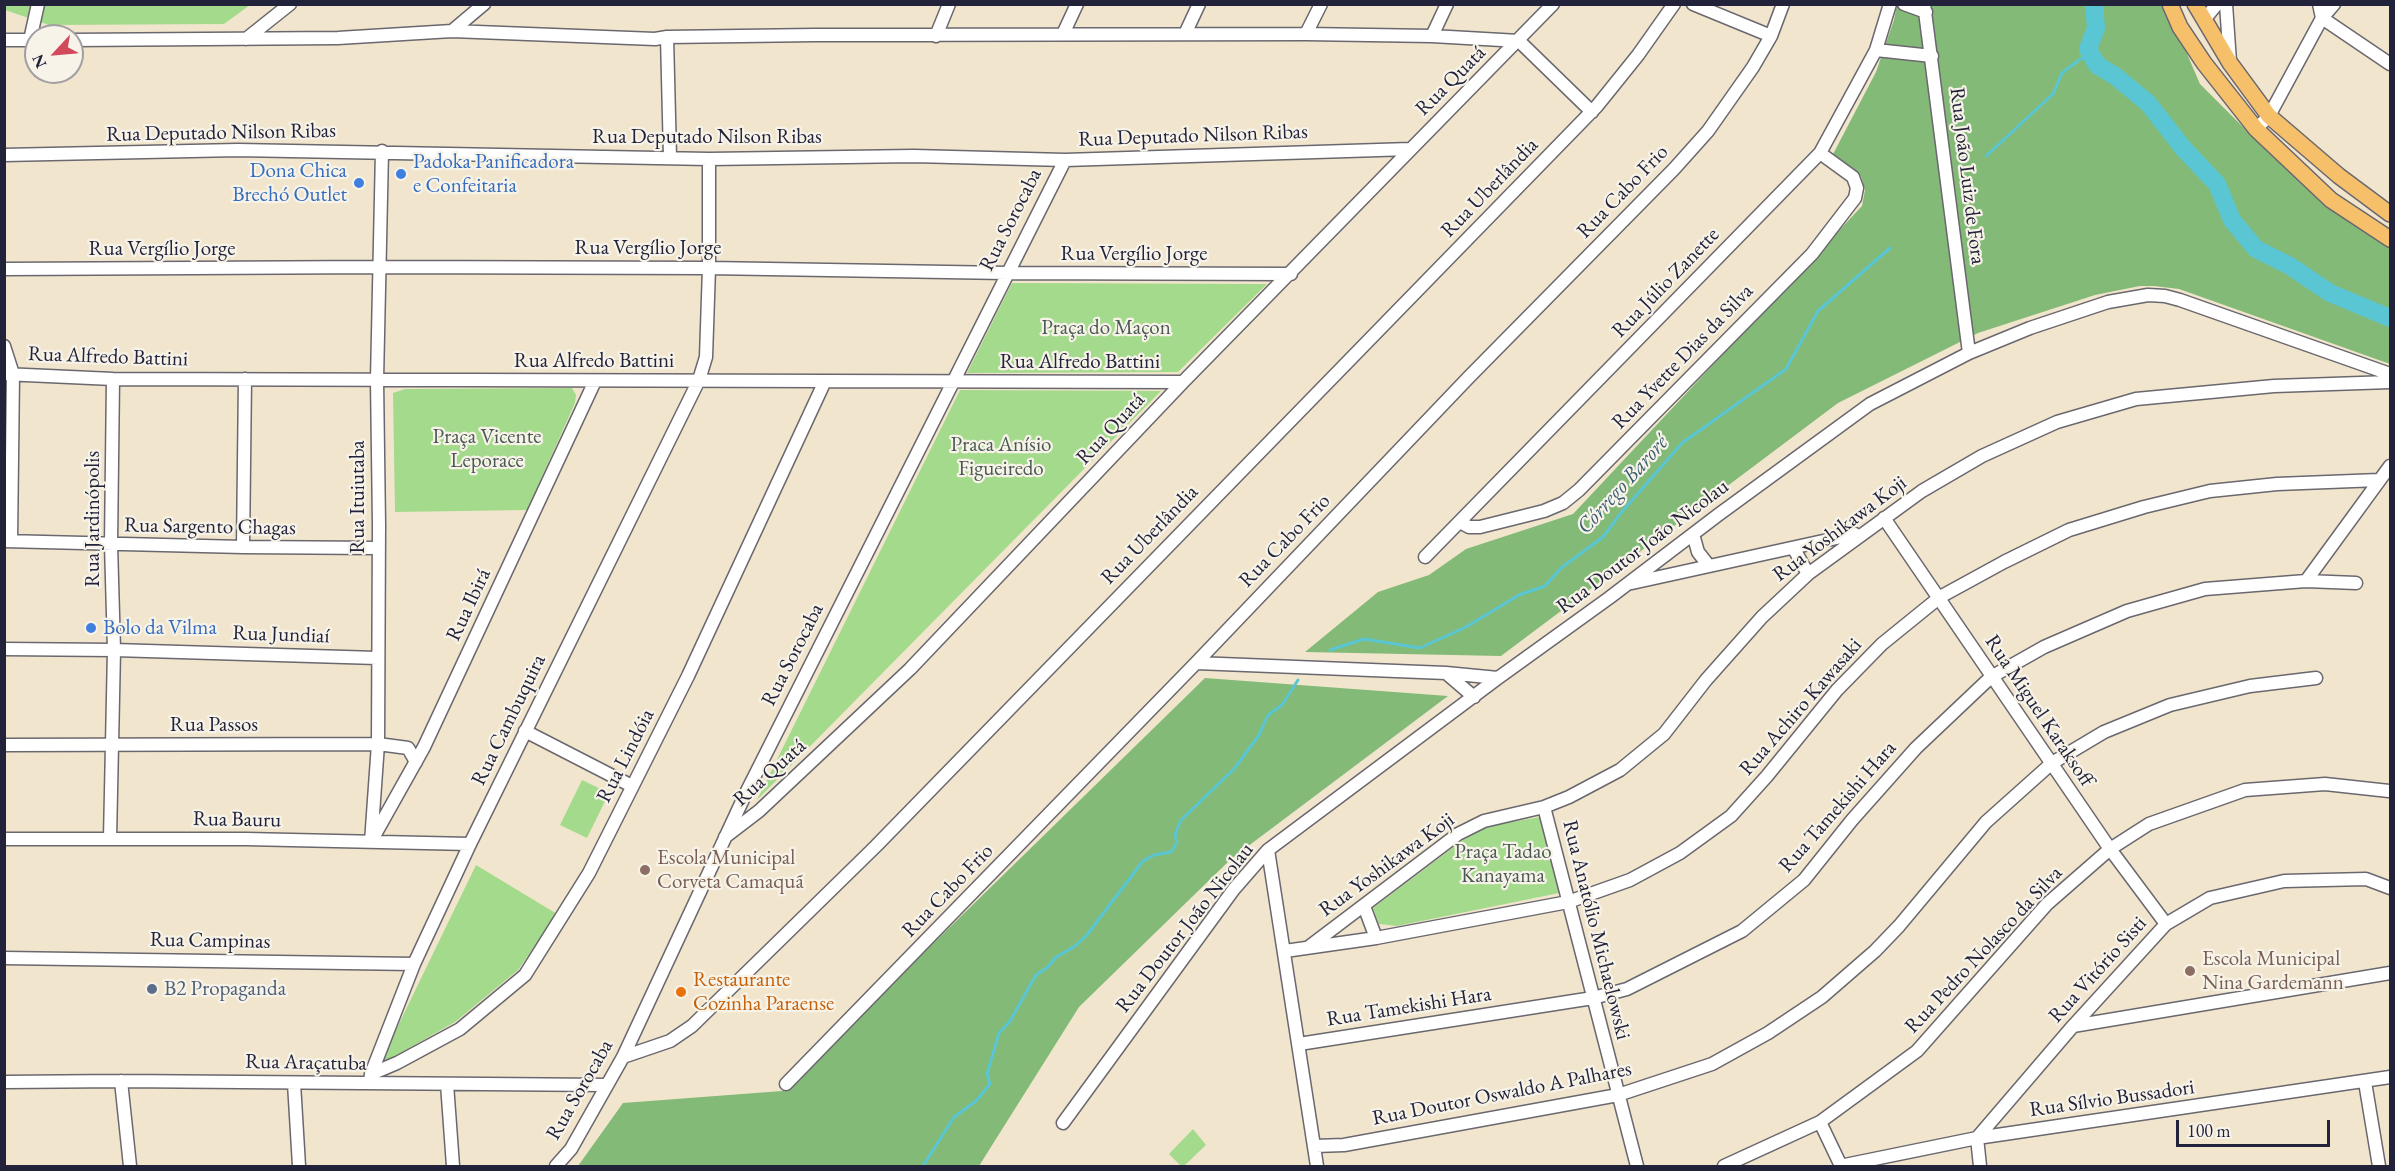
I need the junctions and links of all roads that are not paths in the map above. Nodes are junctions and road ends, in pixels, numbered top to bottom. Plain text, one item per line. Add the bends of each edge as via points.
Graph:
1 (38, 4) edge
2 (290, 4) edge
3 (484, 4) edge
4 (949, 4) edge
5 (1077, 4) edge
6 (1199, 4) edge
7 (1321, 4) edge
8 (1447, 4) edge
9 (1553, 4) edge
10 (1674, 4) edge
11 (1693, 4) edge
12 (1783, 4) edge
13 (1890, 4) edge
14 (1904, 4) edge
15 (2170, 4) edge
16 (2195, 4) edge
17 (2217, 4) edge
18 (2226, 4) edge
19 (2319, 4) edge
20 (2334, 4) edge
21 (1925, 8) edge
22 (2322, 18) junction
23 (2204, 21) junction
24 (35, 24) edge
25 (452, 31) junction
26 (1063, 34) junction
27 (1185, 34) junction
28 (1306, 34) junction
29 (936, 36) junction
30 (1432, 36) junction
31 (1771, 36) junction
32 (668, 37) junction
33 (246, 39) junction
34 (4, 40) edge
35 (24, 40) edge
36 (84, 40) edge
37 (1519, 41) junction
38 (1876, 50) junction
39 (1932, 56) junction
40 (2230, 63) junction
41 (2391, 64) edge
42 (1592, 112) junction
43 (2269, 116) junction
44 (2256, 129) junction
45 (1410, 149) junction
46 (382, 151) junction
47 (1820, 153) junction
48 (4, 155) edge
49 (670, 158) junction
50 (709, 159) junction
51 (1065, 160) junction
52 (2391, 214) edge
53 (2391, 239) edge
54 (380, 267) junction
55 (710, 268) junction
56 (4, 269) edge
57 (1006, 273) junction
58 (1291, 274) junction
59 (4, 346) edge
60 (1969, 353) junction
61 (9, 374) edge
62 (2391, 374) edge
63 (113, 379) junction
64 (245, 379) junction
65 (376, 380) junction
66 (699, 380) junction
67 (595, 381) junction
68 (825, 381) junction
69 (952, 381) junction
70 (1183, 382) junction
71 (2391, 382) edge
72 (2391, 466) edge
73 (2379, 480) junction
74 (1884, 518) junction
75 (1460, 522) junction
76 (1862, 532) junction
77 (1693, 534) junction
78 (8, 540) edge
79 (111, 544) junction
80 (243, 547) junction
81 (378, 548) junction
82 (1794, 549) junction
83 (1425, 557) dead end
84 (1709, 567) junction
85 (1808, 574) junction
86 (2306, 581) junction
87 (2356, 583) dead end
88 (1628, 584) junction
89 (1940, 597) junction
90 (4, 649) edge
91 (114, 650) junction
92 (377, 658) junction
93 (1196, 663) junction
94 (1446, 673) junction
95 (1991, 677) junction
96 (1498, 678) junction
97 (2316, 678) dead end
98 (1474, 697) junction
99 (525, 731) junction
100 (378, 744) junction
101 (4, 745) edge
102 (112, 745) junction
103 (416, 762) junction
104 (2052, 763) junction
105 (632, 786) junction
106 (2389, 790) edge
107 (745, 795) junction
108 (1544, 807) junction
109 (759, 812) junction
110 (725, 837) junction
111 (4, 838) edge
112 (110, 839) junction
113 (371, 842) junction
114 (470, 844) junction
115 (2110, 849) junction
116 (1268, 850) junction
117 (2391, 888) edge
118 (1568, 902) junction
119 (1365, 906) junction
120 (2166, 924) junction
121 (1376, 938) junction
122 (1310, 946) junction
123 (1285, 951) junction
124 (4, 958) edge
125 (414, 964) junction
126 (2391, 973) edge
127 (1593, 998) junction
128 (2073, 1026) junction
129 (1299, 1044) junction
130 (623, 1057) junction
131 (2391, 1077) edge
132 (370, 1079) junction
133 (121, 1081) junction
134 (4, 1082) edge
135 (2365, 1082) junction
136 (294, 1083) junction
137 (447, 1084) junction
138 (786, 1084) dead end
139 (606, 1085) junction
140 (1618, 1095) junction
141 (1062, 1122) dead end
142 (1820, 1122) junction
143 (1977, 1138) junction
144 (1315, 1146) junction
145 (1732, 1165) edge
146 (1840, 1166) edge
147 (130, 1167) edge
148 (299, 1167) edge
149 (453, 1167) edge
150 (556, 1167) edge
151 (1317, 1167) edge
152 (1637, 1167) edge
153 (1980, 1167) edge
154 (2379, 1167) edge

1 - 24 street
2 - 33 street
3 - 25 street
4 - 29 street
5 - 26 street
6 - 27 street
7 - 28 street
8 - 30 street
9 - 37 street, Rua Quatá
10 - 42 street, Rua Uberlândia
11 - 31 street
12 - 31 street, Rua Cabo Frio
13 - 38 street, Rua Júlio Zanette
14 - 21 street
15 - 44 main road via 2204,63
16 - 23 main road
17 - 23 street
18 - 40 street
19 - 22 street
20 - 22 street
21 - 39 street, Rua João Luiz de Fora
22 - 41 street
22 - 43 street
23 - 40 main road
25 - 32 street
25 - 33 street
26 - 27 street
26 - 29 street
27 - 28 street
28 - 30 street
29 - 32 street
30 - 37 street
31 - 93 street, Rua Cabo Frio via 1708,131 1674,169
32 - 49 street
33 - 36 street
34 - 35 street
37 - 42 street
37 - 45 street, Rua Quatá
38 - 39 street
38 - 47 street, Rua Júlio Zanette
39 - 60 street, Rua João Luiz de Fora
40 - 43 main road
42 - 130 street, Rua Uberlândia via 876,846 700,1018 670,1041
43 - 44 street
43 - 52 main road
44 - 53 main road via 2331,200
45 - 51 street, Rua Deputado Nilson Ribas
45 - 58 street, Rua Quatá
46 - 48 street, Rua Deputado Nilson Ribas
46 - 49 street, Rua Deputado Nilson Ribas
46 - 54 street, Rua Ituiutaba
47 - 75 street, Rua Júlio Zanette
47 - 75 street, Rua Yvette Dias da Silva via 1852,177 1857,188 1855,198 1812,254 1563,503 1480,527
49 - 50 street, Rua Deputado Nilson Ribas
50 - 51 street, Rua Deputado Nilson Ribas via 914,156
50 - 55 street, Rua Cambuquira
51 - 57 street, Rua Sorocaba
54 - 55 street, Rua Vergílio Jorge
54 - 56 street, Rua Vergílio Jorge
54 - 65 street, Rua Ituiutaba
55 - 57 street, Rua Vergílio Jorge
55 - 66 street, Rua Cambuquira via 706,357
57 - 58 street, Rua Vergílio Jorge
57 - 69 street, Rua Sorocaba
58 - 70 street, Rua Quatá
59 - 61 street
60 - 62 street, Rua Doutor João Nicolau via 2065,315 2148,295 2165,296
60 - 77 street, Rua Doutor João Nicolau via 1870,404
61 - 63 street, Rua Alfredo Battini
61 - 78 street
63 - 64 street, Rua Alfredo Battini
63 - 79 street, Rua Jardinópolis
64 - 65 street, Rua Alfredo Battini
64 - 80 street
65 - 67 street, Rua Alfredo Battini
65 - 81 street, Rua Ituiutaba
66 - 67 street, Rua Alfredo Battini
66 - 68 street, Rua Alfredo Battini
66 - 99 street, Rua Cambuquira
67 - 103 street, Rua Ibirá
68 - 69 street, Rua Alfredo Battini
68 - 105 street, Rua Lindóia via 688,676
69 - 70 street, Rua Alfredo Battini
69 - 107 street, Rua Sorocaba
70 - 109 street, Rua Quatá via 910,669
71 - 74 street, Rua Yoshikawa Koji via 2274,386 2136,399 2057,422 1982,456
72 - 73 street
73 - 86 street
73 - 89 street, Rua Achiro Kawasaki via 2210,490 2144,507 2069,530
74 - 76 street, Rua Yoshikawa Koji
74 - 89 street, Rua Miguel Karaksoff
75 - 83 street, Rua Júlio Zanette
76 - 82 street
76 - 85 street, Rua Yoshikawa Koji
77 - 84 street via 1698,552
77 - 88 street, Rua Doutor João Nicolau
78 - 79 street, Rua Sargento Chagas
79 - 80 street, Rua Sargento Chagas
79 - 91 street, Rua Jardinópolis
80 - 81 street, Rua Sargento Chagas
81 - 92 street, Rua Ituiutaba
82 - 84 street
82 - 85 street
84 - 88 street
85 - 108 street, Rua Yoshikawa Koji via 1748,633 1664,734 1620,770
86 - 87 street, Rua Tamekishi Hara
86 - 95 street, Rua Tamekishi Hara via 2205,589 2127,611 2044,647
88 - 96 street, Rua Doutor João Nicolau
89 - 95 street, Rua Miguel Karaksoff
89 - 118 street, Rua Achiro Kawasaki via 1882,644 1837,690 1731,816 1680,853 1630,880
90 - 91 street, Rua Jundiaí
91 - 92 street, Rua Jundiaí
91 - 102 street, Rua Jardinópolis
92 - 100 street, Rua Ituiutaba
93 - 94 street
93 - 138 street, Rua Cabo Frio
94 - 96 street
94 - 98 street
95 - 104 street, Rua Miguel Karaksoff
95 - 127 street, Rua Tamekishi Hara via 1916,748 1804,880 1742,931 1628,988
96 - 98 street, Rua Doutor João Nicolau
97 - 104 street, Rua Doutor Oswaldo A Palhares via 2250,686 2170,705 2104,732
98 - 116 street, Rua Doutor João Nicolau
99 - 105 street
99 - 114 street, Rua Cambuquira
100 - 102 street, Rua Passos
100 - 103 street, Rua Passos via 408,748
100 - 113 street, Rua Ituiutaba
101 - 102 street, Rua Passos
102 - 112 street, Rua Jardinópolis
103 - 113 street, Rua Ibirá
104 - 115 street, Rua Miguel Karaksoff
104 - 140 street, Rua Doutor Oswaldo A Palhares via 1986,822 1899,926 1822,998 1768,1034 1712,1064
105 - 132 street, Rua Lindóia via 589,873 525,975 460,1029
106 - 115 street, Rua Pedro Nolasco da Silva via 2325,784 2245,790 2149,824
107 - 109 street
107 - 110 street, Rua Sorocaba
108 - 118 street, Rua Anatólio Michaelowski
108 - 119 street, Rua Yoshikawa Koji via 1484,821 1458,834
109 - 110 street, Rua Quatá
110 - 130 street, Rua Sorocaba
111 - 112 street, Rua Bauru
112 - 113 street, Rua Bauru
113 - 114 street, Rua Bauru
114 - 125 street, Rua Cambuquira
115 - 120 street, Rua Miguel Karaksoff
115 - 142 street, Rua Pedro Nolasco da Silva via 2047,904 1917,1051
116 - 123 street
116 - 141 street, Rua Doutor João Nicolau via 1233,889
117 - 120 street, Rua Vitório Sisti via 2366,879 2284,881 2210,898
118 - 121 street, Rua Achiro Kawasaki
118 - 127 street, Rua Anatólio Michaelowski
119 - 121 street
119 - 122 street, Rua Yoshikawa Koji
120 - 128 street, Rua Vitório Sisti
121 - 122 street, Rua Achiro Kawasaki
122 - 123 street, Rua Achiro Kawasaki
123 - 129 street
124 - 125 street, Rua Campinas
125 - 132 street, Rua Cambuquira
126 - 128 street
127 - 129 street, Rua Tamekishi Hara
127 - 140 street, Rua Anatólio Michaelowski
128 - 143 street, Rua Vitório Sisti
129 - 144 street
130 - 139 street, Rua Sorocaba
131 - 135 street, Rua Sílvio Bussadori
132 - 136 street, Rua Araçatuba
132 - 137 street, Rua Araçatuba
133 - 134 street, Rua Araçatuba
133 - 136 street, Rua Araçatuba
133 - 147 street
135 - 143 street, Rua Sílvio Bussadori
135 - 154 street
136 - 148 street
137 - 139 street, Rua Araçatuba
137 - 149 street
139 - 150 street, Rua Sorocaba via 571,1149
140 - 144 street, Rua Doutor Oswaldo A Palhares via 1344,1145
140 - 152 street, Rua Anatólio Michaelowski
142 - 145 street, Rua Pedro Nolasco da Silva
142 - 146 street
143 - 146 street, Rua Sílvio Bussadori
143 - 153 street
144 - 151 street

